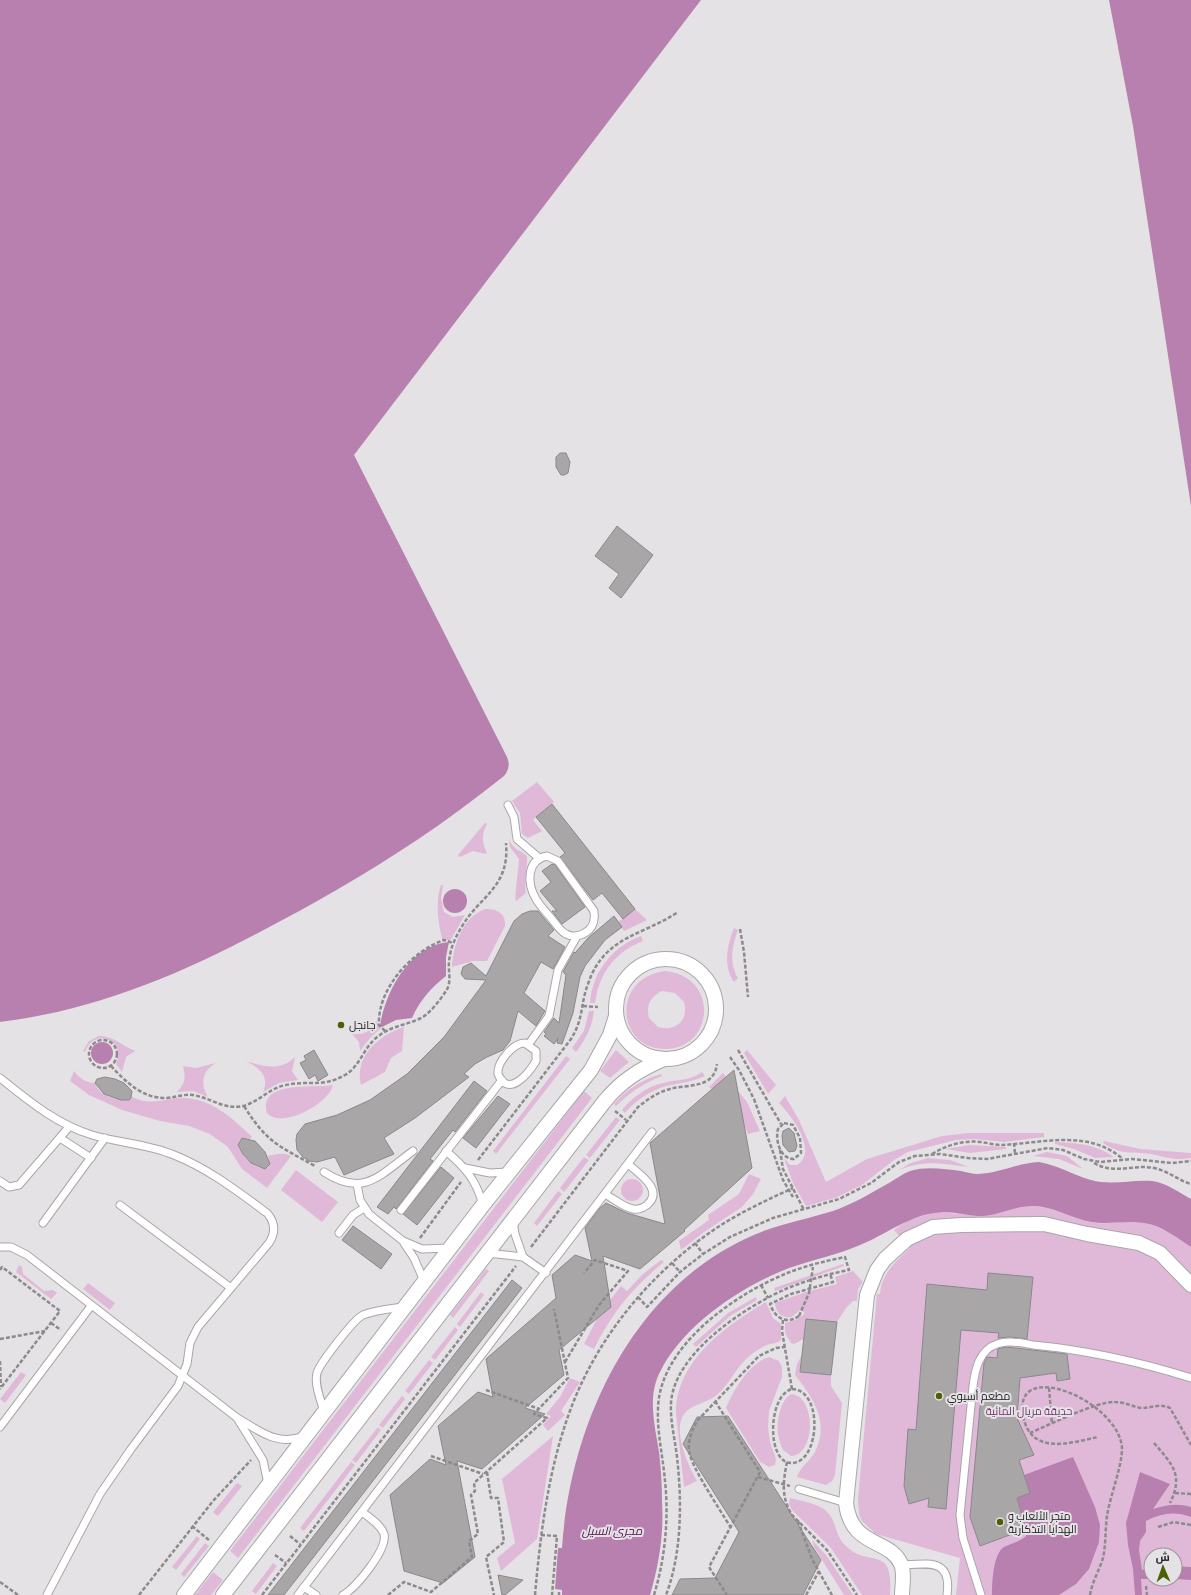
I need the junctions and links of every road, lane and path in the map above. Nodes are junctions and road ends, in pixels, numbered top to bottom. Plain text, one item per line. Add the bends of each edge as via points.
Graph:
1 (508, 805) dead end
2 (506, 838) dead end
3 (539, 858) junction
4 (678, 912) dead end
5 (740, 929) dead end
6 (577, 936) junction
7 (453, 943) junction
8 (748, 997) dead end
9 (583, 1006) junction
10 (598, 1007) dead end
11 (616, 1016) junction
12 (385, 1032) junction
13 (528, 1045) junction
14 (738, 1050) dead end
15 (730, 1057) dead end
16 (664, 1059) junction
17 (717, 1064) dead end
18 (111, 1066) junction
19 (0, 1078) edge
20 (502, 1080) junction
21 (244, 1106) junction
22 (615, 1111) dead end
23 (626, 1120) junction
24 (782, 1124) junction
25 (69, 1127) junction
26 (652, 1132) dead end
27 (60, 1138) junction
28 (106, 1138) junction
29 (1014, 1143) junction
30 (779, 1148) junction
31 (413, 1151) dead end
32 (446, 1151) junction
33 (932, 1154) junction
34 (1015, 1154) junction
35 (91, 1158) junction
36 (1123, 1160) junction
37 (1191, 1160) edge
38 (1092, 1161) junction
39 (628, 1164) junction
40 (468, 1170) junction
41 (510, 1171) junction
42 (324, 1172) joint
43 (0, 1181) edge
44 (357, 1184) junction
45 (1191, 1184) edge
46 (792, 1188) junction
47 (605, 1194) junction
48 (793, 1197) dead end
49 (120, 1205) dead end
50 (483, 1205) junction
51 (364, 1208) junction
52 (401, 1210) dead end
53 (804, 1210) junction
54 (512, 1218) junction
55 (43, 1223) dead end
56 (339, 1234) dead end
57 (403, 1241) junction
58 (695, 1243) junction
59 (413, 1246) junction
60 (0, 1247) edge
61 (450, 1248) junction
62 (485, 1254) junction
63 (703, 1254) junction
64 (523, 1257) junction
65 (672, 1263) junction
66 (813, 1267) dead end
67 (0, 1270) edge
68 (680, 1272) junction
69 (546, 1273) junction
70 (584, 1273) dead end
71 (830, 1274) junction
72 (424, 1282) junction
73 (761, 1285) junction
74 (1191, 1285) edge
75 (231, 1288) junction
76 (638, 1297) junction
77 (768, 1298) junction
78 (92, 1306) junction
79 (405, 1307) junction
80 (554, 1309) dead end
81 (783, 1320) junction
82 (51, 1323) junction
83 (45, 1331) junction
84 (65, 1333) dead end
85 (0, 1339) edge
86 (785, 1347) junction
87 (0, 1362) edge
88 (565, 1362) junction
89 (183, 1376) junction
90 (0, 1378) edge
91 (1191, 1378) edge
92 (1, 1388) edge
93 (1048, 1388) junction
94 (792, 1389) junction
95 (486, 1390) dead end
96 (715, 1401) junction
97 (1095, 1407) junction
98 (538, 1409) junction
99 (324, 1413) junction
100 (236, 1417) junction
101 (1052, 1424) junction
102 (0, 1427) edge
103 (1030, 1433) junction
104 (307, 1435) junction
105 (1098, 1437) dead end
106 (1154, 1443) dead end
107 (1191, 1445) edge
108 (258, 1451) junction
109 (431, 1456) dead end
110 (787, 1462) junction
111 (487, 1471) junction
112 (484, 1474) junction
113 (758, 1477) junction
114 (783, 1484) junction
115 (268, 1487) junction
116 (799, 1489) joint
117 (1175, 1493) junction
118 (1191, 1494) edge
119 (846, 1503) junction
120 (1170, 1503) dead end
121 (362, 1512) junction
122 (798, 1521) junction
123 (1191, 1525) edge
124 (192, 1526) junction
125 (1158, 1527) dead end
126 (731, 1528) junction
127 (541, 1535) junction
128 (290, 1536) dead end
129 (300, 1544) junction
130 (219, 1549) junction
131 (275, 1555) dead end
132 (286, 1563) junction
133 (902, 1565) junction
134 (819, 1571) junction
135 (0, 1582) edge
136 (304, 1587) junction
137 (18, 1595) edge
138 (47, 1595) edge
139 (139, 1595) edge
140 (184, 1595) edge
141 (223, 1595) edge
142 (262, 1595) edge
143 (298, 1595) edge
144 (316, 1595) edge
145 (343, 1595) edge
146 (388, 1595) edge
147 (494, 1595) edge
148 (535, 1595) edge
149 (552, 1595) edge
150 (654, 1595) edge
151 (666, 1595) edge
152 (727, 1595) edge
153 (806, 1595) edge
154 (832, 1595) edge
155 (857, 1595) edge
156 (902, 1595) edge
157 (948, 1595) edge
158 (981, 1595) edge
159 (1090, 1595) edge

1 - 3 lane via 514,817 517,839
2 - 7 path via 506,856 501,876 490,894 461,926
3 - 6 lane via 530,870 530,884 535,898 563,932
3 - 6 lane via 550,857 558,861 594,910 591,928
4 - 9 path via 655,926 624,938 604,956 597,964 588,984
5 - 8 path
6 - 13 lane via 558,970 549,1016
7 - 12 path via 447,991 420,1019
7 - 12 path via 444,940 429,947 400,970 389,989 380,1015 379,1025
9 - 10 path
9 - 40 path via 581,1020 565,1048
11 - 16 street via 619,1028 632,1046 647,1055
11 - 16 street via 618,996 627,978 643,965 663,959 681,962 698,970 713,992 716,1010 712,1030 704,1042 692,1052 674,1059
11 - 41 street via 610,1035 591,1070
12 - 21 path via 371,1042 354,1068 346,1075 320,1084 282,1086
13 - 20 lane via 517,1045 500,1063 498,1070
13 - 20 lane via 537,1053 533,1066 516,1083 510,1084
14 - 24 path
15 - 48 path, bridge via 754,1099 783,1180
16 - 54 street via 637,1072 613,1090
17 - 23 path via 715,1073 708,1081 659,1092 638,1107
18 - 18 path via 116,1057 114,1047 107,1041 92,1045 89,1054 92,1064 101,1068
18 - 21 path via 133,1086 151,1096 160,1098 192,1095 228,1107
19 - 25 lane via 42,1112
20 - 32 lane
21 - 42 path via 261,1131 271,1140
22 - 23 path
23 - 64 path
24 - 30 path via 777,1132
24 - 30 path via 788,1122 796,1127 801,1153 797,1158 791,1159
25 - 27 lane
25 - 28 lane
26 - 39 lane
27 - 35 lane
27 - 43 lane via 19,1185 8,1187
28 - 35 lane
28 - 75 lane via 156,1149 188,1161 218,1177 271,1217 274,1228 272,1239
29 - 33 path via 996,1145 959,1142
29 - 34 path
29 - 36 path via 1052,1139 1076,1140 1098,1145
30 - 46 path via 783,1168
31 - 44 lane via 373,1180
32 - 40 lane
32 - 52 lane
33 - 34 path via 977,1159
33 - 53 path via 907,1159 855,1192 822,1206
34 - 38 path via 1040,1148 1056,1149
35 - 55 lane
36 - 37 path via 1140,1159 1172,1163
36 - 38 path
38 - 45 path via 1112,1169 1156,1168
39 - 47 lane
39 - 47 lane via 650,1183 653,1193 649,1203 641,1208 631,1208
40 - 41 lane via 490,1173
40 - 50 lane
40 - 59 path
41 - 50 street
42 - 44 lane via 338,1181
44 - 51 lane
46 - 53 path
46 - 58 path via 742,1213
47 - 69 lane
49 - 75 lane
50 - 61 street
51 - 56 lane via 353,1215
51 - 57 lane via 375,1220
53 - 63 path via 744,1230
54 - 62 street
54 - 64 lane
57 - 59 lane
57 - 72 lane via 414,1258
58 - 63 path
58 - 65 path
59 - 61 lane via 431,1250
60 - 78 lane via 20,1250
61 - 72 street
62 - 64 lane
62 - 141 street
63 - 68 path
64 - 69 lane
64 - 129 path
65 - 68 path
65 - 76 path
66 - 81 path, bridge via 810,1293 799,1316 792,1320
67 - 82 path via 2,1267 60,1311
68 - 76 path via 647,1307
69 - 121 lane
70 - 88 path via 595,1260 628,1271 600,1305
71 - 73 path via 849,1270 845,1257 804,1267
71 - 77 path via 808,1280
71 - 81 path via 833,1282 791,1294 770,1304 776,1316
72 - 79 street
73 - 77 path
73 - 150 path via 720,1312 695,1334 675,1357 663,1381 659,1394 658,1422 666,1517 662,1567
74 - 119 street via 1169,1261 1150,1247 1044,1224 933,1227 907,1238 885,1259 867,1295
75 - 89 lane via 193,1335
76 - 127 path via 605,1342 578,1391 558,1452
77 - 151 path via 736,1318 713,1337 689,1360 677,1380 671,1402 671,1415 679,1469 679,1515 676,1561
78 - 89 lane
78 - 102 lane
79 - 99 street
79 - 99 lane via 367,1313 354,1321 317,1372 317,1385
80 - 88 path
81 - 86 path
82 - 83 path
82 - 84 path
83 - 85 path
83 - 92 path
86 - 94 path
86 - 96 path via 759,1356
87 - 90 path
88 - 98 path via 568,1378
89 - 100 lane
89 - 138 lane via 100,1494
90 - 92 path
91 - 158 lane via 1084,1352 1038,1345 1006,1342 997,1344 984,1354 976,1368 973,1386 960,1503 963,1538
93 - 97 path via 1066,1390
93 - 101 path
93 - 103 path via 1033,1389 1023,1399 1023,1417
94 - 110 path via 781,1395 773,1422 776,1447 781,1458
94 - 110 path via 800,1390 808,1400 813,1411 815,1427 812,1443 804,1457 798,1461
95 - 98 path
96 - 113 path via 760,1472
96 - 126 path via 692,1430 690,1451 692,1461
97 - 101 path
97 - 107 path via 1113,1401 1143,1408 1165,1405 1172,1411
97 - 159 path via 1114,1430 1122,1448 1107,1516 1104,1552
98 - 111 path via 534,1414 547,1418
99 - 104 street
100 - 104 lane via 278,1440 293,1440
100 - 108 lane
101 - 103 path
103 - 105 path via 1041,1441 1055,1444
104 - 115 street
106 - 117 path via 1175,1472
108 - 115 lane via 266,1469
108 - 124 path
109 - 112 path
110 - 114 path
111 - 112 path
111 - 147 path via 491,1498 498,1498 504,1542 486,1557
112 - 146 path via 474,1483 475,1491 471,1495 478,1534 469,1541 472,1557 431,1592 404,1582
113 - 114 path
113 - 126 path
114 - 116 path
114 - 122 path via 785,1500
115 - 130 street
116 - 119 lane
117 - 118 path
117 - 120 path
119 - 133 street via 850,1520 856,1530 889,1552
121 - 136 lane
121 - 145 lane via 381,1528 384,1544 353,1588
122 - 134 path via 806,1547
122 - 155 path via 827,1550
123 - 125 path via 1174,1522
124 - 130 path
124 - 139 path
126 - 152 path via 709,1567
127 - 148 path
127 - 149 path via 557,1536
128 - 129 path
129 - 132 path
130 - 140 street
131 - 132 path
132 - 142 path
133 - 156 street
133 - 157 lane via 939,1566 949,1580
134 - 153 path
134 - 154 path
135 - 137 path
136 - 143 lane
136 - 144 lane

